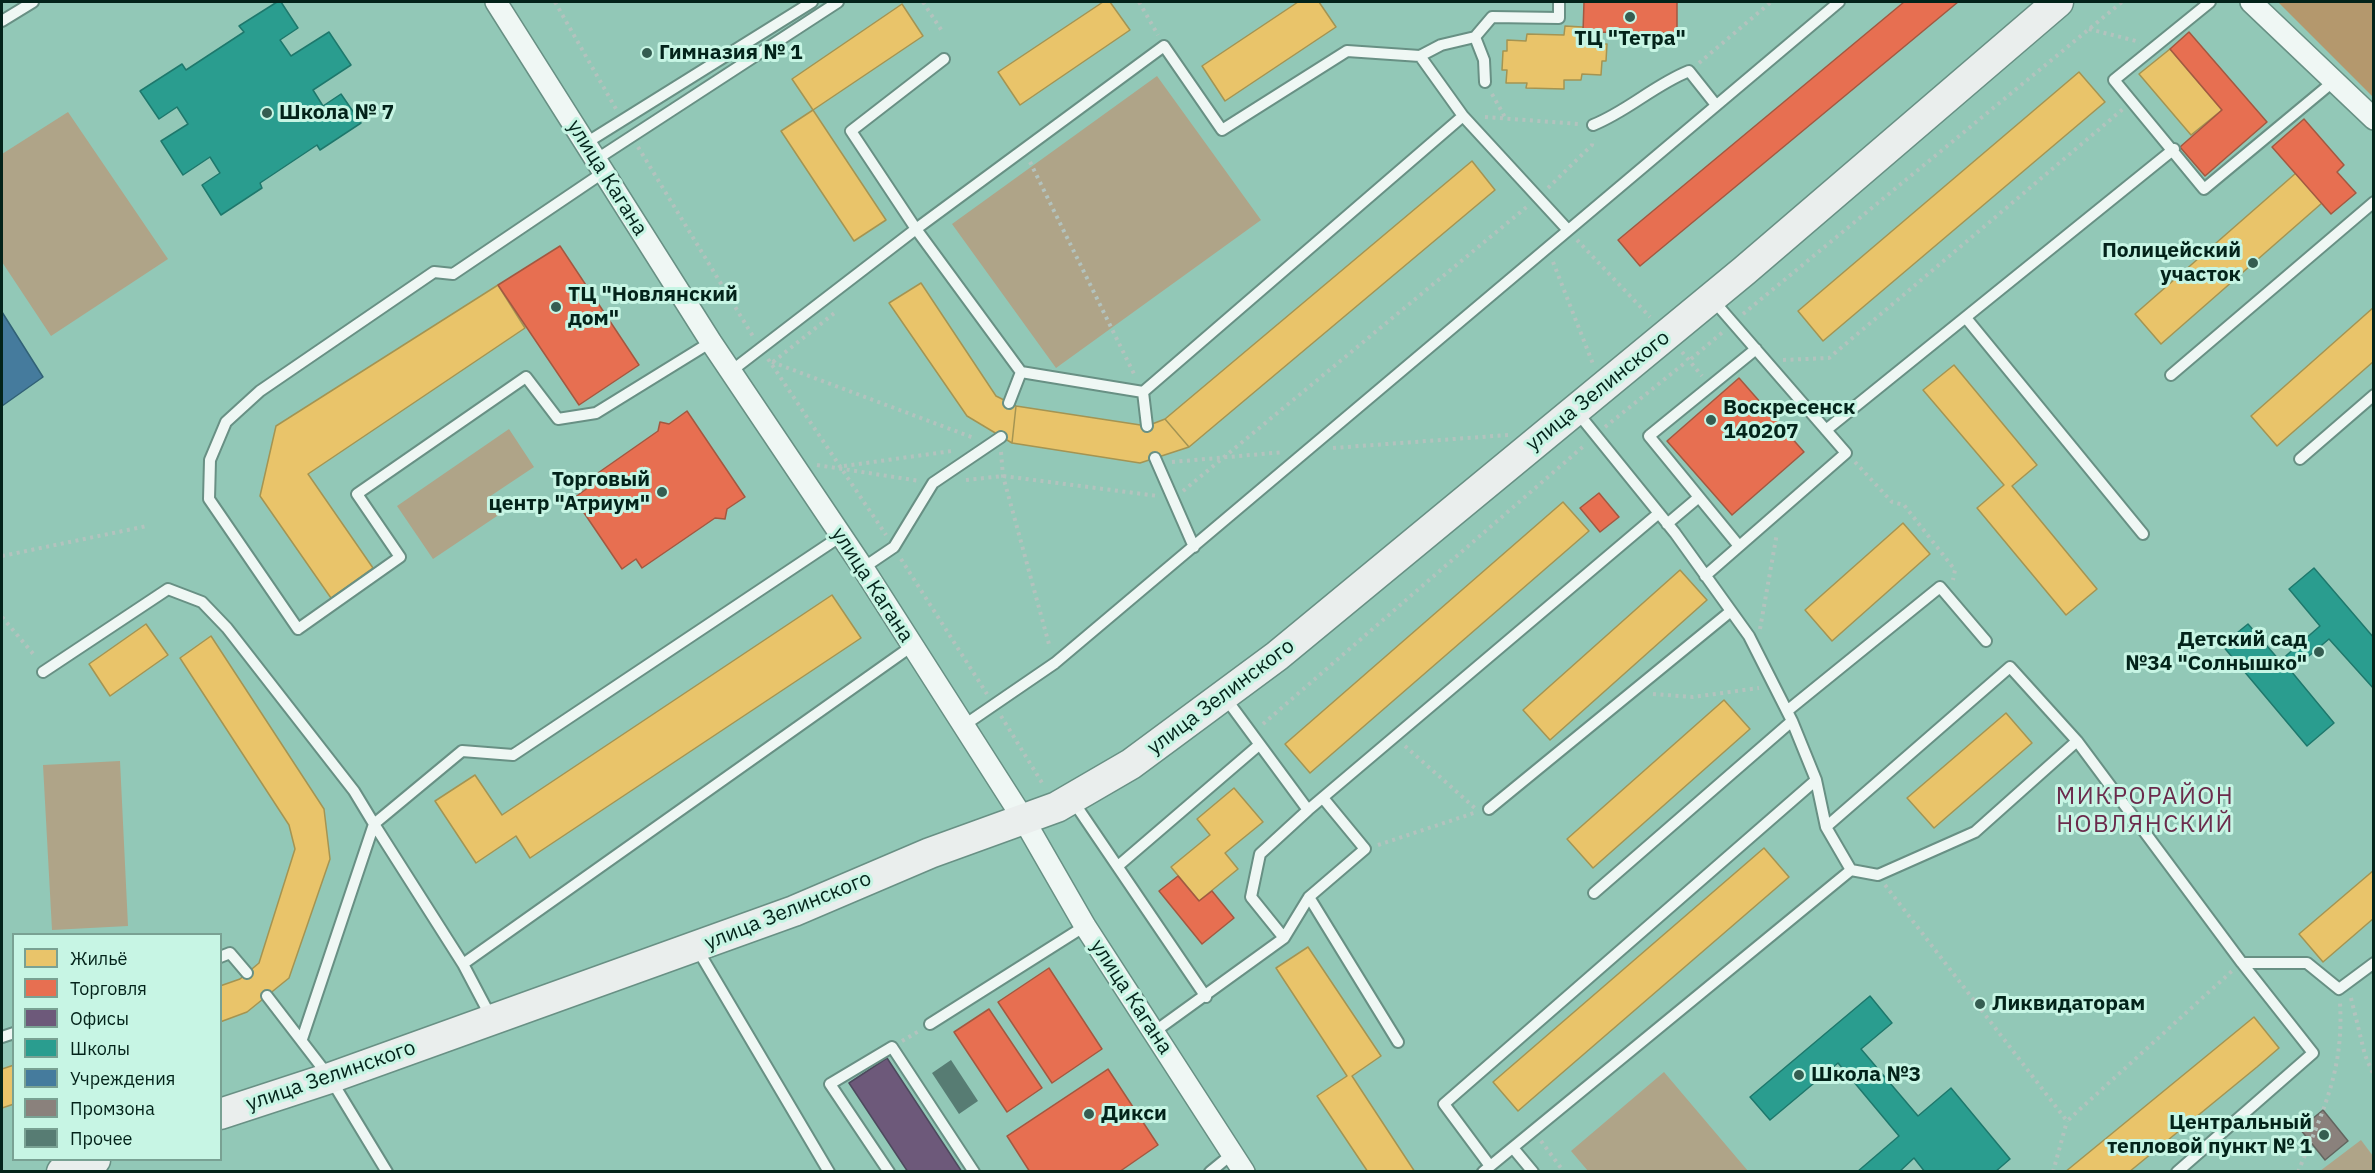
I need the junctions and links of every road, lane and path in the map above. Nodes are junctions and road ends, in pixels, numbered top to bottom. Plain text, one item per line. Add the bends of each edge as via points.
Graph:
1 (33, 2) edge
2 (496, 2) edge
3 (555, 2) edge
4 (812, 2) edge
5 (838, 2) edge
6 (924, 2) edge
7 (1138, 2) edge
8 (1146, 2) edge
9 (1559, 2) edge
10 (1771, 2) edge
11 (1839, 2) edge
12 (2058, 2) edge
13 (2122, 2) edge
14 (2210, 2) edge
15 (2251, 2) edge
16 (1144, 10) junction
17 (2, 22) edge
18 (2089, 29) junction
19 (942, 31) dead end
20 (1475, 37) junction
21 (1164, 46) junction
22 (2156, 46) junction
23 (1420, 56) junction
24 (945, 59) dead end
25 (1689, 71) junction
26 (2334, 81) junction
27 (1485, 82) joint
28 (2133, 101) junction
29 (1716, 105) junction
30 (1463, 116) junction
31 (2373, 119) edge
32 (622, 120) junction
33 (1593, 125) junction
34 (631, 135) junction
35 (2174, 149) junction
36 (1027, 156) dead end
37 (596, 158) junction
38 (1560, 176) dead end
39 (1538, 198) junction
40 (2373, 202) edge
41 (916, 229) junction
42 (1568, 230) junction
43 (1548, 248) junction
44 (1712, 298) junction
45 (1660, 311) dead end
46 (1965, 318) junction
47 (1733, 323) junction
48 (711, 342) junction
49 (761, 348) junction
50 (1756, 349) junction
51 (1687, 359) junction
52 (1765, 360) junction
53 (772, 363) dead end
54 (1595, 370) dead end
55 (730, 372) junction
56 (1021, 372) junction
57 (2171, 375) dead end
58 (1704, 378) dead end
59 (1143, 392) junction
60 (2373, 394) edge
61 (1009, 403) dead end
62 (1575, 410) junction
63 (1147, 426) dead end
64 (1826, 430) junction
65 (1514, 434) dead end
66 (1597, 434) junction
67 (1001, 437) joint
68 (981, 441) dead end
69 (957, 450) dead end
70 (1308, 450) junction
71 (1846, 453) junction
72 (1225, 456) junction
73 (2300, 459) dead end
74 (1156, 461) joint
75 (817, 465) dead end
76 (840, 467) junction
77 (1003, 476) junction
78 (1699, 497) junction
79 (1174, 499) junction
80 (1782, 509) junction
81 (1659, 513) junction
82 (1667, 524) junction
83 (147, 526) dead end
84 (2143, 534) dead end
85 (841, 536) junction
86 (1739, 546) junction
87 (894, 547) junction
88 (1194, 547) junction
89 (2, 556) edge
90 (863, 568) junction
91 (1705, 576) junction
92 (1950, 599) junction
93 (1731, 611) junction
94 (2, 617) edge
95 (1986, 641) dead end
96 (912, 646) junction
97 (1756, 651) junction
98 (35, 656) dead end
99 (1055, 663) junction
100 (43, 672) dead end
101 (1774, 685) junction
102 (1634, 692) junction
103 (1224, 696) junction
104 (993, 703) junction
105 (1789, 716) junction
106 (963, 726) junction
107 (1251, 735) junction
108 (1394, 737) junction
109 (2077, 741) junction
110 (1259, 745) junction
111 (1816, 780) junction
112 (1323, 798) junction
113 (1064, 802) junction
114 (1489, 808) dead end
115 (1308, 810) junction
116 (1024, 820) junction
117 (374, 824) junction
118 (1826, 827) junction
119 (1365, 849) junction
120 (1118, 866) junction
121 (1851, 870) junction
122 (1878, 875) junction
123 (1594, 893) dead end
124 (1309, 897) junction
125 (1085, 926) junction
126 (1284, 938) junction
127 (696, 947) junction
128 (222, 956) edge
129 (2242, 963) junction
130 (2373, 963) edge
131 (463, 964) junction
132 (247, 973) dead end
133 (2343, 986) junction
134 (267, 996) dead end
135 (1206, 997) junction
136 (493, 1020) junction
137 (930, 1024) joint
138 (1154, 1032) junction
139 (302, 1039) junction
140 (1398, 1042) dead end
141 (892, 1047) junction
142 (2373, 1076) edge
143 (330, 1078) junction
144 (222, 1113) edge
145 (2067, 1120) junction
146 (1533, 1131) junction
147 (1512, 1148) junction
148 (92, 1161) edge
149 (1238, 1163) edge
150 (1487, 1169) edge
151 (62, 1172) edge
152 (387, 1172) edge
153 (829, 1172) edge
154 (889, 1172) edge
155 (974, 1172) edge
156 (1210, 1172) edge
157 (1533, 1172) edge
158 (1564, 1172) edge
159 (2053, 1172) edge
160 (2177, 1172) edge
161 (2298, 1172) edge

1 - 17 lane
2 - 37 street, улица Кагана
3 - 32 path
4 - 32 lane
5 - 34 lane
6 - 19 path
7 - 16 path
8 - 16 path
9 - 20 lane via 1559,18 1492,17
10 - 25 path
11 - 29 lane
12 - 44 street, улица Зелинского
13 - 18 path
14 - 22 lane
15 - 26 street
16 - 21 path
18 - 22 path
18 - 47 path
20 - 23 lane via 1441,45
20 - 27 lane via 1484,60
21 - 23 lane via 1222,130 1347,51
21 - 41 lane
22 - 28 lane via 2115,80
23 - 30 lane
24 - 41 lane via 851,131
25 - 29 lane
25 - 33 lane via 1665,81 1617,116
26 - 31 street
26 - 35 lane via 2204,189
27 - 33 path via 1506,119
28 - 35 lane
28 - 52 path via 1829,358
29 - 42 lane
30 - 39 lane
30 - 59 lane
32 - 37 lane
33 - 38 path via 1592,145
34 - 37 lane
34 - 49 path
35 - 46 lane
36 - 59 path
37 - 48 street, улица Кагана
37 - 48 lane via 453,274 434,272 260,391 226,422 210,460 209,499 298,629 400,558 357,494 526,377 558,419 596,413
39 - 42 lane
39 - 72 path
40 - 57 lane
41 - 49 lane
41 - 56 lane
42 - 43 lane
42 - 45 path via 1652,318
43 - 54 path
43 - 70 lane
44 - 47 lane
44 - 62 street, улица Зелинского
46 - 64 lane
46 - 84 lane
47 - 50 lane
47 - 51 path
48 - 55 street, улица Кагана
49 - 55 lane
49 - 76 path
50 - 52 lane
50 - 78 lane via 1649,436
51 - 58 path
51 - 66 path
52 - 64 lane
53 - 68 path
55 - 85 street, улица Кагана
56 - 59 lane
56 - 61 lane
59 - 63 lane
60 - 73 lane
62 - 66 lane
62 - 103 street, улица Зелинского
64 - 71 lane
65 - 70 path
66 - 81 lane
66 - 107 path
67 - 77 path
67 - 87 lane via 933,483
69 - 76 path
70 - 72 path
70 - 88 lane
71 - 80 lane
71 - 92 path via 1892,502 1904,505 1955,570
72 - 74 path
72 - 79 path
74 - 79 lane
75 - 76 path
76 - 87 path
77 - 79 path
77 - 99 path
78 - 82 lane
78 - 86 lane
79 - 88 lane
80 - 86 lane
80 - 97 path
81 - 82 lane
81 - 108 lane
82 - 91 lane
83 - 89 path
85 - 90 street, улица Кагана
85 - 117 lane via 513,755 462,751
86 - 91 lane
87 - 90 lane
87 - 104 path
88 - 99 lane
90 - 96 street, улица Кагана
91 - 93 lane
92 - 95 lane
92 - 105 lane via 1940,587
93 - 97 lane
93 - 102 lane
94 - 98 path
96 - 106 street, улица Кагана
96 - 131 lane
97 - 101 lane
99 - 104 lane
100 - 117 lane via 168,589 202,602 227,628 340,773
101 - 102 path via 1693,697
101 - 105 lane
102 - 114 lane
103 - 107 lane
103 - 113 street, улица Зелинского via 1145,755
104 - 106 lane
104 - 113 path
105 - 111 lane
105 - 123 lane
106 - 116 street, улица Кагана
107 - 110 lane
108 - 112 lane
108 - 119 path via 1479,811
109 - 118 lane via 2010,667
109 - 122 lane via 1975,832
109 - 129 lane
110 - 115 lane
110 - 120 lane
111 - 118 lane
111 - 150 lane via 1444,1104
112 - 115 lane
112 - 119 lane
113 - 116 street, улица Зелинского
113 - 120 lane
115 - 126 lane via 1260,854 1251,897
116 - 125 street, улица Кагана
116 - 127 street, улица Зелинского via 930,853 794,911
117 - 131 lane
117 - 139 lane
118 - 121 lane
119 - 124 lane
120 - 135 lane
121 - 122 lane
121 - 146 lane
122 - 145 path
124 - 126 lane
124 - 140 lane
125 - 137 lane
125 - 138 street, улица Кагана
126 - 135 lane
127 - 136 street, улица Зелинского
127 - 153 lane
128 - 132 lane via 230,953
129 - 133 lane via 2307,963
129 - 145 path
129 - 160 lane via 2313,1053
130 - 133 lane
131 - 136 lane
133 - 142 path
133 - 161 path via 2342,1036 2331,1094
134 - 139 lane
135 - 138 lane
136 - 143 street, улица Зелинского
137 - 141 path
138 - 149 street, улица Кагана
139 - 143 lane
141 - 154 lane via 830,1084
141 - 155 lane
143 - 144 street, улица Зелинского
143 - 152 lane
145 - 159 path
146 - 147 lane
146 - 158 path
147 - 150 lane
147 - 157 lane
148 - 151 street
149 - 156 lane

